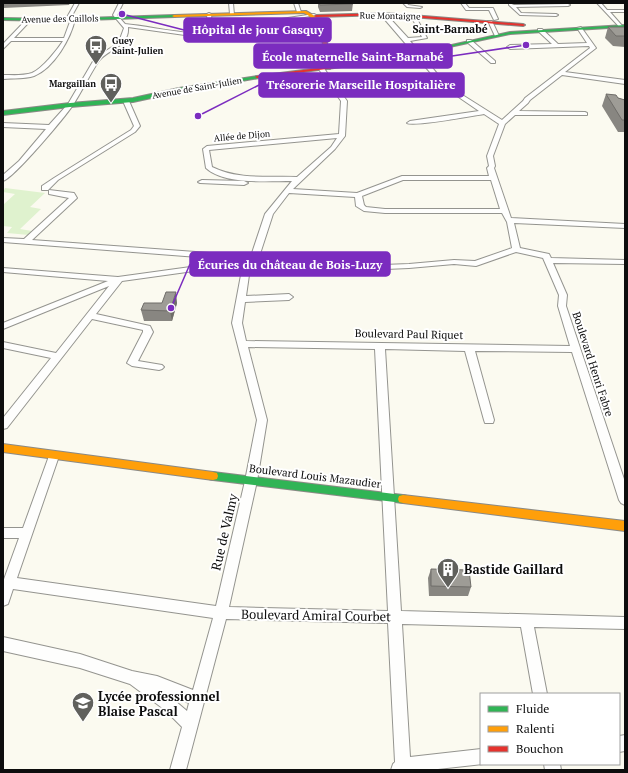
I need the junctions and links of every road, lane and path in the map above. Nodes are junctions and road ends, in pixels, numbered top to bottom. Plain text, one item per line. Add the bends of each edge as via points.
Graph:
1 (77, 3) edge
2 (121, 3) edge
3 (231, 3) edge
4 (385, 3) edge
5 (405, 3) edge
6 (463, 3) edge
7 (599, 3) edge
8 (419, 5) edge
9 (512, 5) edge
10 (568, 5) dead end
11 (297, 7) edge
12 (607, 11) junction
13 (625, 11) edge
14 (209, 14) junction
15 (232, 14) junction
16 (385, 14) junction
17 (520, 14) junction
18 (556, 15) dead end
19 (413, 16) junction
20 (426, 16) junction
21 (316, 17) junction
22 (117, 18) junction
23 (3, 19) edge
24 (29, 20) junction
25 (70, 20) junction
26 (495, 21) junction
27 (124, 24) junction
28 (529, 25) junction
29 (258, 26) junction
30 (580, 28) junction
31 (624, 28) edge
32 (560, 29) junction
33 (540, 30) junction
34 (324, 35) junction
35 (497, 35) junction
36 (304, 36) dead end
37 (66, 38) junction
38 (11, 39) junction
39 (406, 40) junction
40 (469, 41) junction
41 (591, 44) junction
42 (556, 45) junction
43 (3, 47) edge
44 (510, 47) dead end
45 (418, 53) junction
46 (493, 62) dead end
47 (324, 68) junction
48 (561, 73) junction
49 (3, 76) edge
50 (625, 82) edge
51 (126, 101) junction
52 (70, 105) junction
53 (484, 112) junction
54 (3, 113) edge
55 (514, 113) junction
56 (586, 114) dead end
57 (410, 123) dead end
58 (502, 123) junction
59 (3, 125) edge
60 (50, 127) junction
61 (342, 136) junction
62 (493, 178) junction
63 (3, 179) edge
64 (296, 181) junction
65 (202, 182) dead end
66 (287, 191) junction
67 (358, 195) junction
68 (505, 211) junction
69 (510, 220) junction
70 (625, 226) edge
71 (3, 240) edge
72 (25, 242) junction
73 (516, 250) junction
74 (235, 260) junction
75 (548, 260) junction
76 (625, 262) edge
77 (250, 265) junction
78 (3, 270) edge
79 (120, 279) junction
80 (289, 297) dead end
81 (241, 299) junction
82 (93, 317) junction
83 (3, 326) edge
84 (242, 344) junction
85 (3, 345) edge
86 (380, 346) junction
87 (469, 347) junction
88 (575, 349) junction
89 (57, 356) junction
90 (159, 367) dead end
91 (489, 420) dead end
92 (3, 425) edge
93 (3, 448) edge
94 (54, 456) junction
95 (250, 480) junction
96 (388, 497) junction
97 (625, 500) edge
98 (625, 526) edge
99 (3, 533) edge
100 (27, 533) junction
101 (9, 583) junction
102 (3, 600) edge
103 (221, 613) junction
104 (396, 616) junction
105 (526, 620) junction
106 (625, 623) edge
107 (3, 644) edge
108 (132, 678) junction
109 (540, 693) edge
110 (198, 699) junction
111 (191, 725) junction
112 (480, 756) edge
113 (401, 768) edge
114 (178, 770) edge

1 - 25 street
2 - 22 street via 115,15
3 - 15 street
4 - 16 street
5 - 8 street via 406,6
6 - 26 street via 468,9 491,9
7 - 12 street
8 - 20 street
9 - 10 street
9 - 17 street
11 - 15 street, Avenue des Caillols via 288,12
11 - 21 street, Rue Montaigne
12 - 13 street
12 - 31 street
14 - 15 street, Avenue des Caillols
14 - 22 street, Avenue des Caillols
14 - 29 street via 210,27
16 - 19 street, Rue Montaigne
16 - 21 street, Rue Montaigne
16 - 39 street
17 - 18 street
17 - 28 street
19 - 20 street, Rue Montaigne
19 - 39 street via 425,38
20 - 26 street, Rue Montaigne
21 - 29 street via 275,21
21 - 34 street via 324,30
22 - 25 street, Avenue des Caillols
22 - 27 street
23 - 24 street, Avenue des Caillols
24 - 25 street, Avenue des Caillols
24 - 38 street
25 - 37 street
26 - 28 street, Rue Montaigne
26 - 35 street
27 - 29 street via 206,36 235,35
27 - 52 street via 126,28 117,46 97,60
28 - 32 street, Rue Montaigne
30 - 31 street, Avenue de Saint-Julien
30 - 32 street, Avenue de Saint-Julien
30 - 41 street
32 - 33 street, Avenue de Saint-Julien
33 - 35 street, Avenue de Saint-Julien
33 - 42 street
34 - 36 street
34 - 47 street
35 - 40 street, Avenue de Saint-Julien
37 - 38 street
37 - 49 street via 56,56 38,72 31,75
38 - 43 street
39 - 45 street
40 - 45 street, Avenue de Saint-Julien
40 - 46 street
41 - 42 street
41 - 48 street via 593,48
42 - 44 street
45 - 47 street, Avenue de Saint-Julien
45 - 53 street via 442,82
47 - 51 street, Avenue de Saint-Julien via 272,74
47 - 61 street via 344,101
48 - 50 street
48 - 55 street via 527,99
51 - 52 street, Avenue de Saint-Julien
51 - 72 street via 137,126 56,179 49,190 73,198
52 - 54 street, Avenue de Saint-Julien
52 - 60 street
53 - 57 street
53 - 58 street
55 - 56 street
55 - 58 street
58 - 62 street via 490,156
59 - 60 street
60 - 63 street
61 - 64 street, Rue de Valmy via 333,148
61 - 64 street, Allée de Dijon via 206,149 209,168 217,172 243,177
62 - 67 street via 402,178
62 - 68 street
64 - 65 street
64 - 66 street, Rue de Valmy
66 - 67 street
66 - 77 street, Rue de Valmy via 269,214 260,245
67 - 68 street via 360,206 364,209
68 - 69 street
69 - 70 street
69 - 73 street
71 - 72 street
72 - 74 street via 223,256
73 - 75 street via 546,256
73 - 77 street via 476,264 454,262 253,273
74 - 77 street via 241,267
74 - 79 street
75 - 76 street
75 - 88 street, Boulevard Henri Fabre via 563,295 562,306
77 - 81 street, Rue de Valmy via 245,275
78 - 79 street
79 - 82 street
79 - 83 street
80 - 81 street
81 - 84 street, Rue de Valmy via 237,323
82 - 89 street
82 - 90 street via 147,328 148,332 132,363
84 - 86 street, Boulevard Paul Riquet
84 - 95 street, Rue de Valmy via 262,420
85 - 89 street
86 - 87 street, Boulevard Paul Riquet
86 - 96 street
87 - 88 street, Boulevard Paul Riquet
87 - 91 street
88 - 97 street, Boulevard Henri Fabre
89 - 92 street
93 - 94 street, Boulevard Louis Mazaudier
94 - 95 street, Boulevard Louis Mazaudier
94 - 100 street
95 - 96 street, Boulevard Louis Mazaudier
95 - 103 street, Rue de Valmy
96 - 98 street, Boulevard Louis Mazaudier
96 - 104 street
99 - 100 street
100 - 101 street
101 - 102 street
101 - 103 street, Boulevard Amiral Courbet
103 - 104 street, Boulevard Amiral Courbet
103 - 110 street, Rue de Valmy
104 - 105 street, Boulevard Amiral Courbet
104 - 113 street
105 - 106 street, Boulevard Amiral Courbet
105 - 109 street
107 - 108 street via 80,661
108 - 110 street via 157,683
108 - 111 street via 170,705
110 - 111 street, Rue de Valmy
111 - 114 street, Rue de Valmy
112 - 113 street

